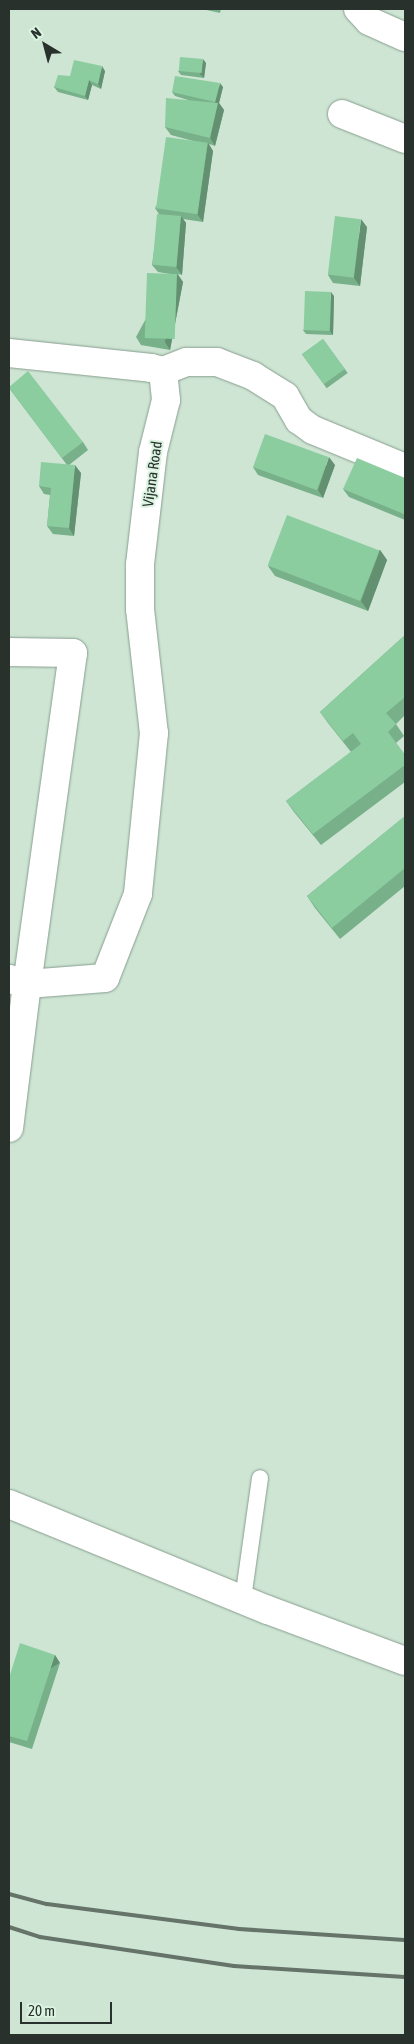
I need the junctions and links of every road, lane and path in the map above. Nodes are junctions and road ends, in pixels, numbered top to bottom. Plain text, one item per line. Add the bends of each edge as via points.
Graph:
1 (358, 9) edge
2 (405, 38) edge
3 (342, 114) dead end
4 (405, 139) edge
5 (9, 353) edge
6 (163, 372) junction
7 (405, 468) edge
8 (9, 652) edge
9 (18, 981) edge
10 (9, 1128) edge
11 (260, 1478) dead end
12 (9, 1504) edge
13 (243, 1599) junction
14 (405, 1661) edge

1 - 2 street via 369,21
3 - 4 street
5 - 6 street
6 - 7 street via 187,362 217,362 285,396 299,420 313,430
6 - 9 street, Vijana Road via 166,400 153,452 140,565 140,609 154,732 138,894 105,978
8 - 9 street via 73,653
9 - 10 street
11 - 13 lane
12 - 13 street
13 - 14 street

